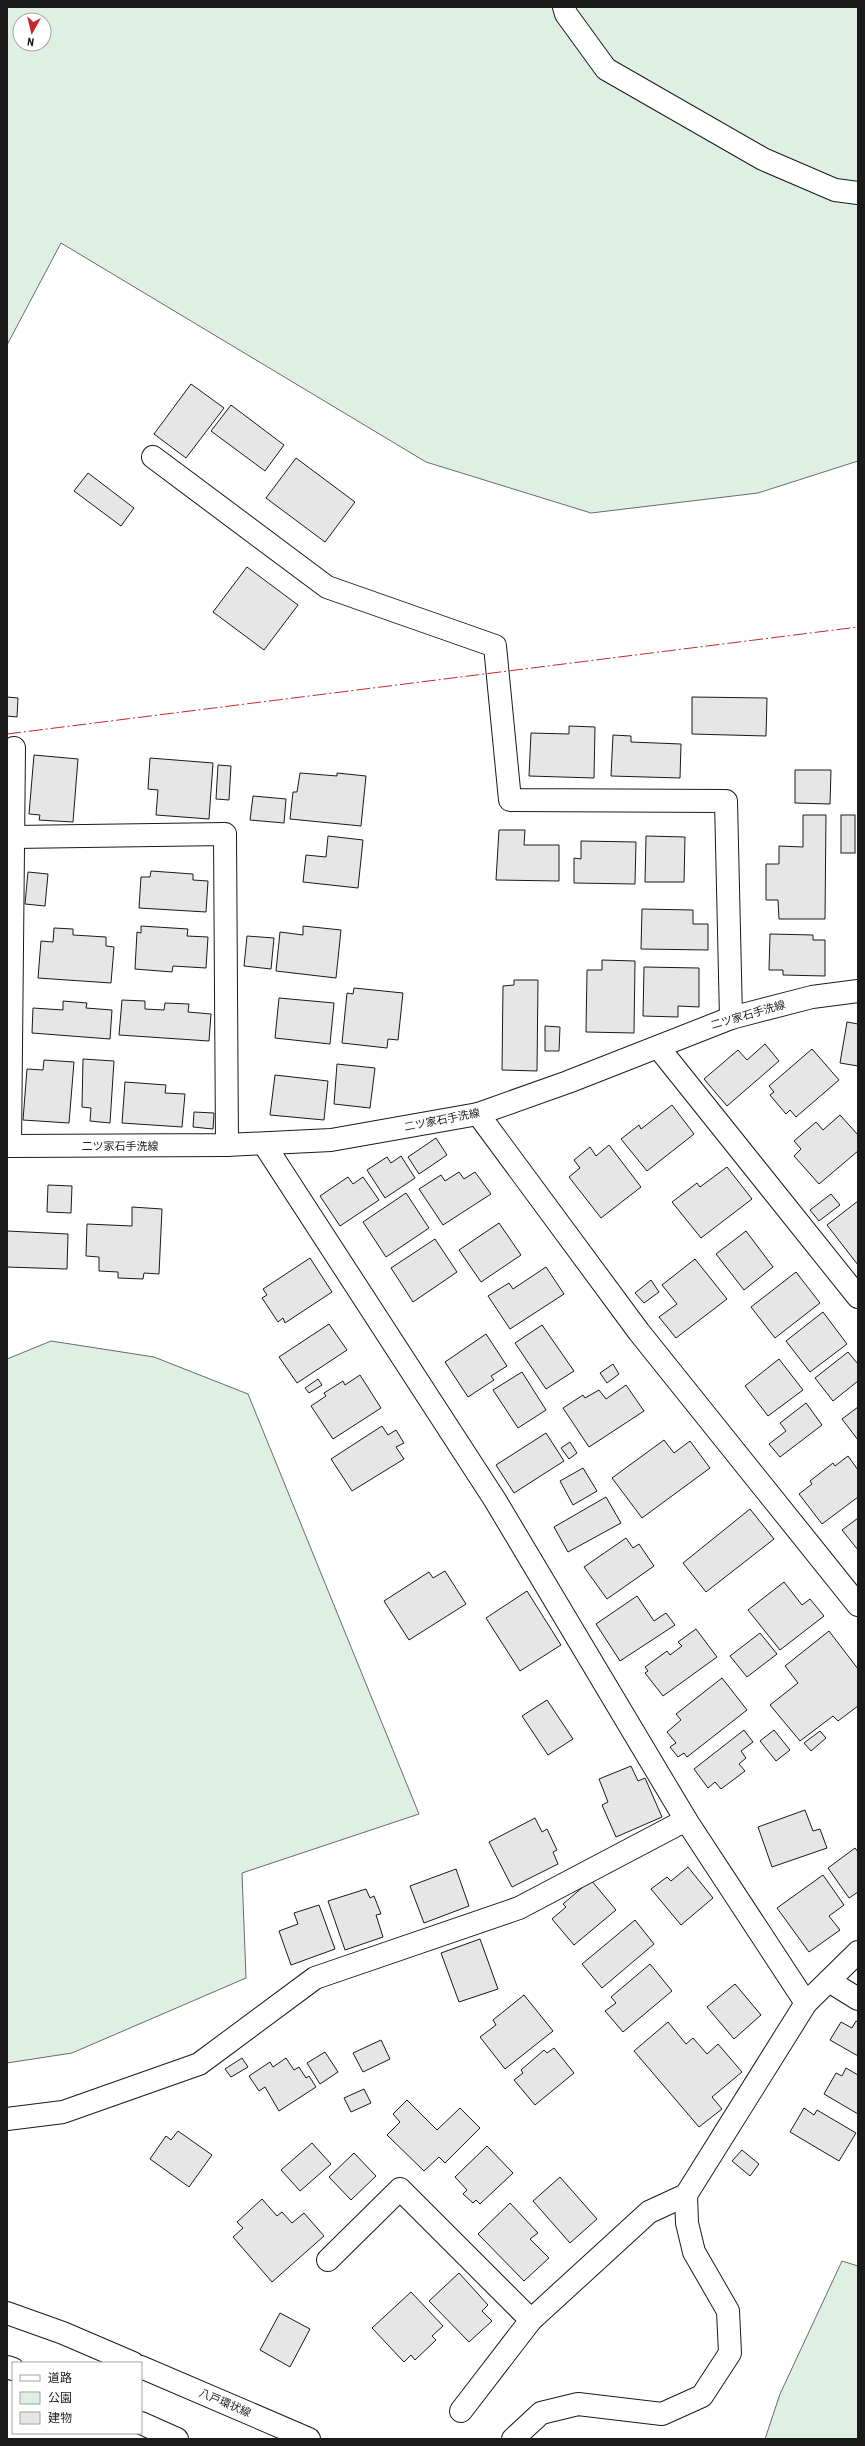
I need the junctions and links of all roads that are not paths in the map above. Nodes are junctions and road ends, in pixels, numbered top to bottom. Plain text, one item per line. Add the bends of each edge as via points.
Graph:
1 (564, 7) edge
2 (858, 193) edge
3 (153, 457) dead end
4 (14, 748) dead end
5 (14, 836) junction
6 (858, 991) edge
7 (731, 1018) junction
8 (658, 1047) junction
9 (478, 1114) junction
10 (264, 1144) junction
11 (227, 1145) junction
12 (9, 1146) edge
13 (858, 1297) edge
14 (858, 1605) edge
15 (686, 1820) junction
16 (858, 1952) edge
17 (829, 1981) junction
18 (858, 1999) edge
19 (806, 2003) junction
20 (7, 2119) edge
21 (686, 2195) junction
22 (328, 2260) dead end
23 (7, 2313) edge
24 (531, 2320) junction
25 (130, 2362) edge
26 (142, 2367) edge
27 (461, 2411) dead end
28 (142, 2423) edge
29 (177, 2439) edge
30 (309, 2439) edge
31 (513, 2439) edge

1 - 2 street via 606,69 763,159 835,190
3 - 7 street via 327,587 495,646 510,800 726,801
4 - 5 street
5 - 11 street via 226,834
5 - 12 street
6 - 7 street, 二ツ家石手洗線 via 812,997
7 - 8 street, 二ツ家石手洗線
8 - 9 street, 二ツ家石手洗線
8 - 13 street
9 - 10 street, 二ツ家石手洗線 via 331,1140
9 - 14 street via 639,1332
10 - 11 street, 二ツ家石手洗線
10 - 15 street via 495,1500
11 - 12 street, 二ツ家石手洗線
15 - 19 street
15 - 20 street via 519,1908 315,1978 199,2064 62,2112
16 - 17 street
17 - 18 street
17 - 19 street
19 - 21 street
21 - 24 street via 649,2212
21 - 31 street via 687,2223 694,2252 728,2311 730,2353 702,2396 662,2414 578,2404 541,2413
22 - 24 street via 400,2189
23 - 25 street via 63,2333
24 - 27 street
26 - 30 street, 八戸環状線
28 - 29 street

